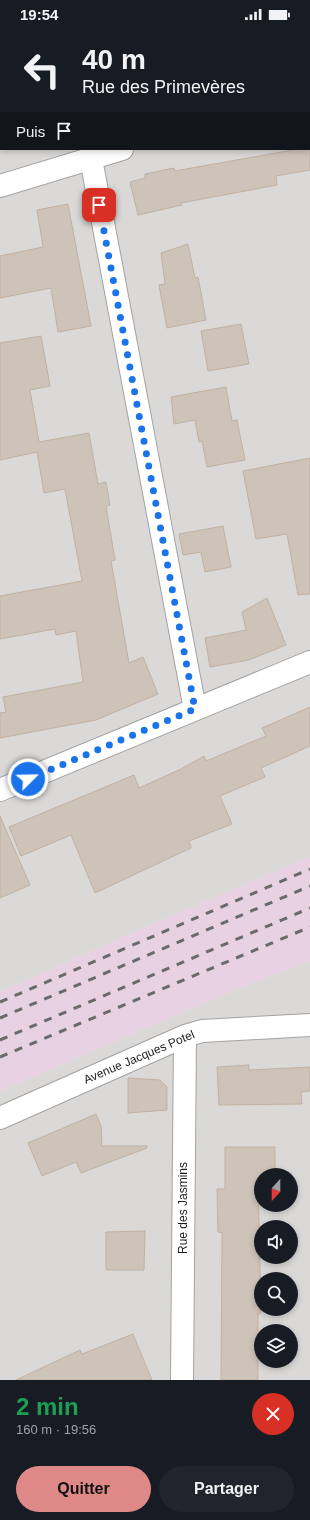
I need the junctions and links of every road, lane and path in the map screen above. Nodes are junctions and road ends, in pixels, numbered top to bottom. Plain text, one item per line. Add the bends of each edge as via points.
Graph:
1 (119, 150) edge
2 (90, 159) junction
3 (0, 186) edge
4 (310, 662) edge
5 (195, 709) junction
6 (0, 790) edge
7 (310, 1025) edge
8 (184, 1036) junction
9 (0, 1118) edge
10 (182, 1380) edge

1 - 2 street
2 - 3 street
2 - 5 street
4 - 5 street
5 - 6 street
7 - 8 street, Avenue Jacques Potel via 202,1031
8 - 9 street, Avenue Jacques Potel
8 - 10 street, Rue des Jasmins

